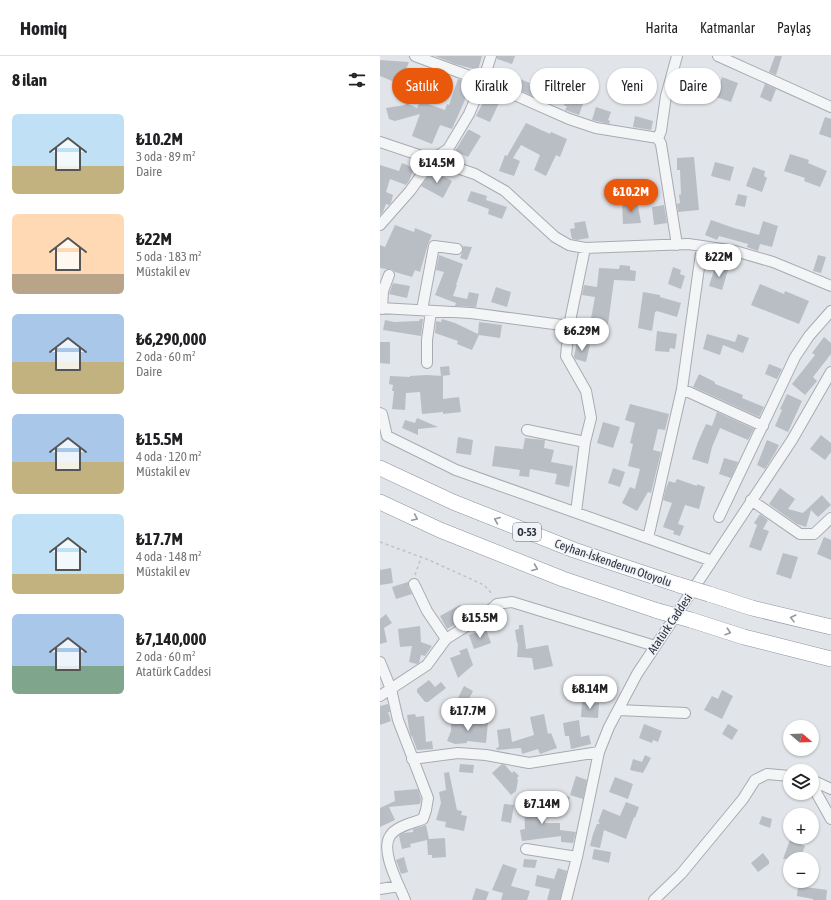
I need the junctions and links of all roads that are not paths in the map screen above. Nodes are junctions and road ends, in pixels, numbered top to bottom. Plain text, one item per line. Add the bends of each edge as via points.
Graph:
1 (415, 56) edge
2 (491, 56) edge
3 (676, 56) edge
4 (718, 56) edge
5 (487, 68) edge
6 (461, 73) edge
7 (522, 98) edge
8 (473, 104) edge
9 (831, 107) edge
10 (658, 138) junction
11 (380, 142) edge
12 (433, 159) junction
13 (380, 225) edge
14 (677, 245) junction
15 (702, 246) junction
16 (585, 248) junction
17 (457, 249) dead end
18 (389, 275) dead end
19 (831, 286) edge
20 (381, 308) edge
21 (426, 310) junction
22 (831, 311) edge
23 (569, 326) junction
24 (427, 362) dead end
25 (831, 372) edge
26 (682, 389) junction
27 (380, 413) edge
28 (763, 426) junction
29 (527, 430) dead end
30 (384, 434) edge
31 (585, 442) junction
32 (380, 468) edge
33 (751, 500) junction
34 (380, 502) edge
35 (576, 512) junction
36 (719, 517) dead end
37 (831, 518) edge
38 (648, 538) junction
39 (712, 561) junction
40 (414, 584) road end
41 (831, 627) edge
42 (446, 640) junction
43 (655, 646) junction
44 (831, 659) edge
45 (380, 662) edge
46 (391, 689) junction
47 (380, 696) edge
48 (618, 710) junction
49 (685, 713) dead end
50 (599, 752) junction
51 (412, 759) junction
52 (783, 775) edge
53 (819, 783) edge
54 (831, 789) edge
55 (819, 798) edge
56 (831, 819) edge
57 (526, 850) dead end
58 (577, 857) junction
59 (400, 886) junction
60 (380, 889) edge
61 (405, 900) edge
62 (566, 900) edge
63 (654, 900) edge

1 - 6 street
2 - 5 street
3 - 10 street
4 - 9 street
7 - 10 street via 596,128
8 - 12 street via 448,149
10 - 14 street
11 - 12 street
12 - 13 street via 410,191
12 - 16 street via 475,174 498,187 555,237 568,245
14 - 15 street
14 - 16 street
15 - 19 street via 736,251 773,262
15 - 26 street
16 - 23 street
17 - 21 street via 434,246
18 - 20 street via 383,291
20 - 21 street
21 - 23 street via 471,313
21 - 24 street
22 - 28 street via 795,356
23 - 31 street via 566,356 586,391 591,418
25 - 33 street, Atatürk Caddesi via 792,440
26 - 28 street
26 - 38 street
27 - 30 street
28 - 36 street
29 - 31 street
30 - 35 street via 456,470
31 - 35 street
41 -> 32 highway, Ceyhan-İskenderun Otoyolu / O-53, bridge via 752,608 574,550 452,502
33 - 37 street via 800,534 814,534
33 - 39 street, Atatürk Caddesi
34 -> 44 highway, O-53, bridge via 440,530 563,579 744,637
35 - 38 street
38 - 39 street
39 - 43 street, Atatürk Caddesi
40 - 42 street via 427,611
42 - 43 street via 497,604 512,602
42 - 46 street via 427,665
43 - 48 street, Atatürk Caddesi
45 - 46 street
46 - 47 street
46 - 51 street via 398,720
48 - 49 street
48 - 50 street, Atatürk Caddesi via 608,726
50 - 51 street via 529,763 458,753
50 - 58 street, Atatürk Caddesi
51 - 59 street via 428,798 423,819 398,829 390,835 387,843 392,870
52 - 63 street via 767,774 755,780 681,874
53 - 54 street
55 - 56 street
57 - 58 street
58 - 62 street, Atatürk Caddesi
59 - 60 street
59 - 61 street

